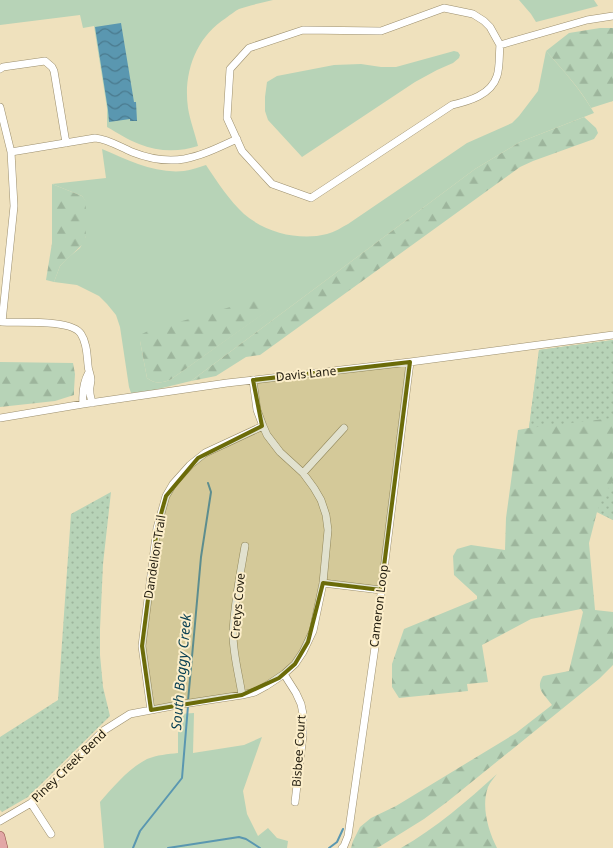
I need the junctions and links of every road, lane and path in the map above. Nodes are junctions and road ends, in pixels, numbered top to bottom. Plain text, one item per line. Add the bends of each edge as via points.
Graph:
1 (613, 16) edge
2 (500, 45) junction
3 (0, 69) edge
4 (0, 107) edge
5 (237, 139) junction
6 (66, 143) junction
7 (11, 152) junction
8 (613, 335) edge
9 (410, 362) junction
10 (89, 372) junction
11 (253, 380) junction
12 (92, 403) junction
13 (83, 404) junction
14 (0, 418) edge
15 (263, 426) junction
16 (344, 428) dead end
17 (302, 474) junction
18 (245, 546) dead end
19 (323, 583) junction
20 (381, 590) junction
21 (284, 674) junction
22 (242, 695) junction
23 (151, 710) junction
24 (295, 802) dead end
25 (31, 803) junction
26 (0, 821) edge
27 (51, 834) dead end
28 (0, 836) edge
29 (3, 848) edge
30 (342, 848) edge

1 - 2 street via 587,20
2 - 5 street via 497,76 489,89 466,102 452,105 311,198 272,184 242,151
2 - 5 street via 490,27 473,14 444,8 380,31 303,30 250,48 230,69 228,118
3 - 6 street via 45,61 52,67
4 - 7 street
5 - 6 street via 195,157 172,161 146,157 99,138
6 - 7 street
7 - 10 street via 14,206 2,322 61,324 74,328 86,346
8 - 9 street, Davis Lane
9 - 11 street, Davis Lane
9 - 20 street, Cameron Loop
10 - 12 street
10 - 13 street via 83,387
11 - 12 street, Davis Lane
11 - 15 street, Piney Creek Bend
12 - 13 street, Davis Lane
13 - 14 street, Davis Lane
15 - 17 street, Piney Creek Bend via 280,452
15 - 23 street, Dandelion Trail via 198,458 182,473 166,496 157,528 142,646
16 - 17 street
17 - 19 street, Piney Creek Bend via 314,488 326,515 328,530
18 - 22 street, Cretys Cove via 233,635
19 - 20 street
19 - 21 street, Piney Creek Bend via 313,631 295,664
20 - 30 street, Cameron Loop via 348,836
21 - 22 street, Piney Creek Bend via 255,692
21 - 24 street, Bisbee Court via 296,693 303,714
22 - 23 street, Piney Creek Bend
23 - 25 street, Piney Creek Bend via 130,714 103,731
25 - 26 street, Piney Creek Bend
25 - 27 street
28 - 29 main road

